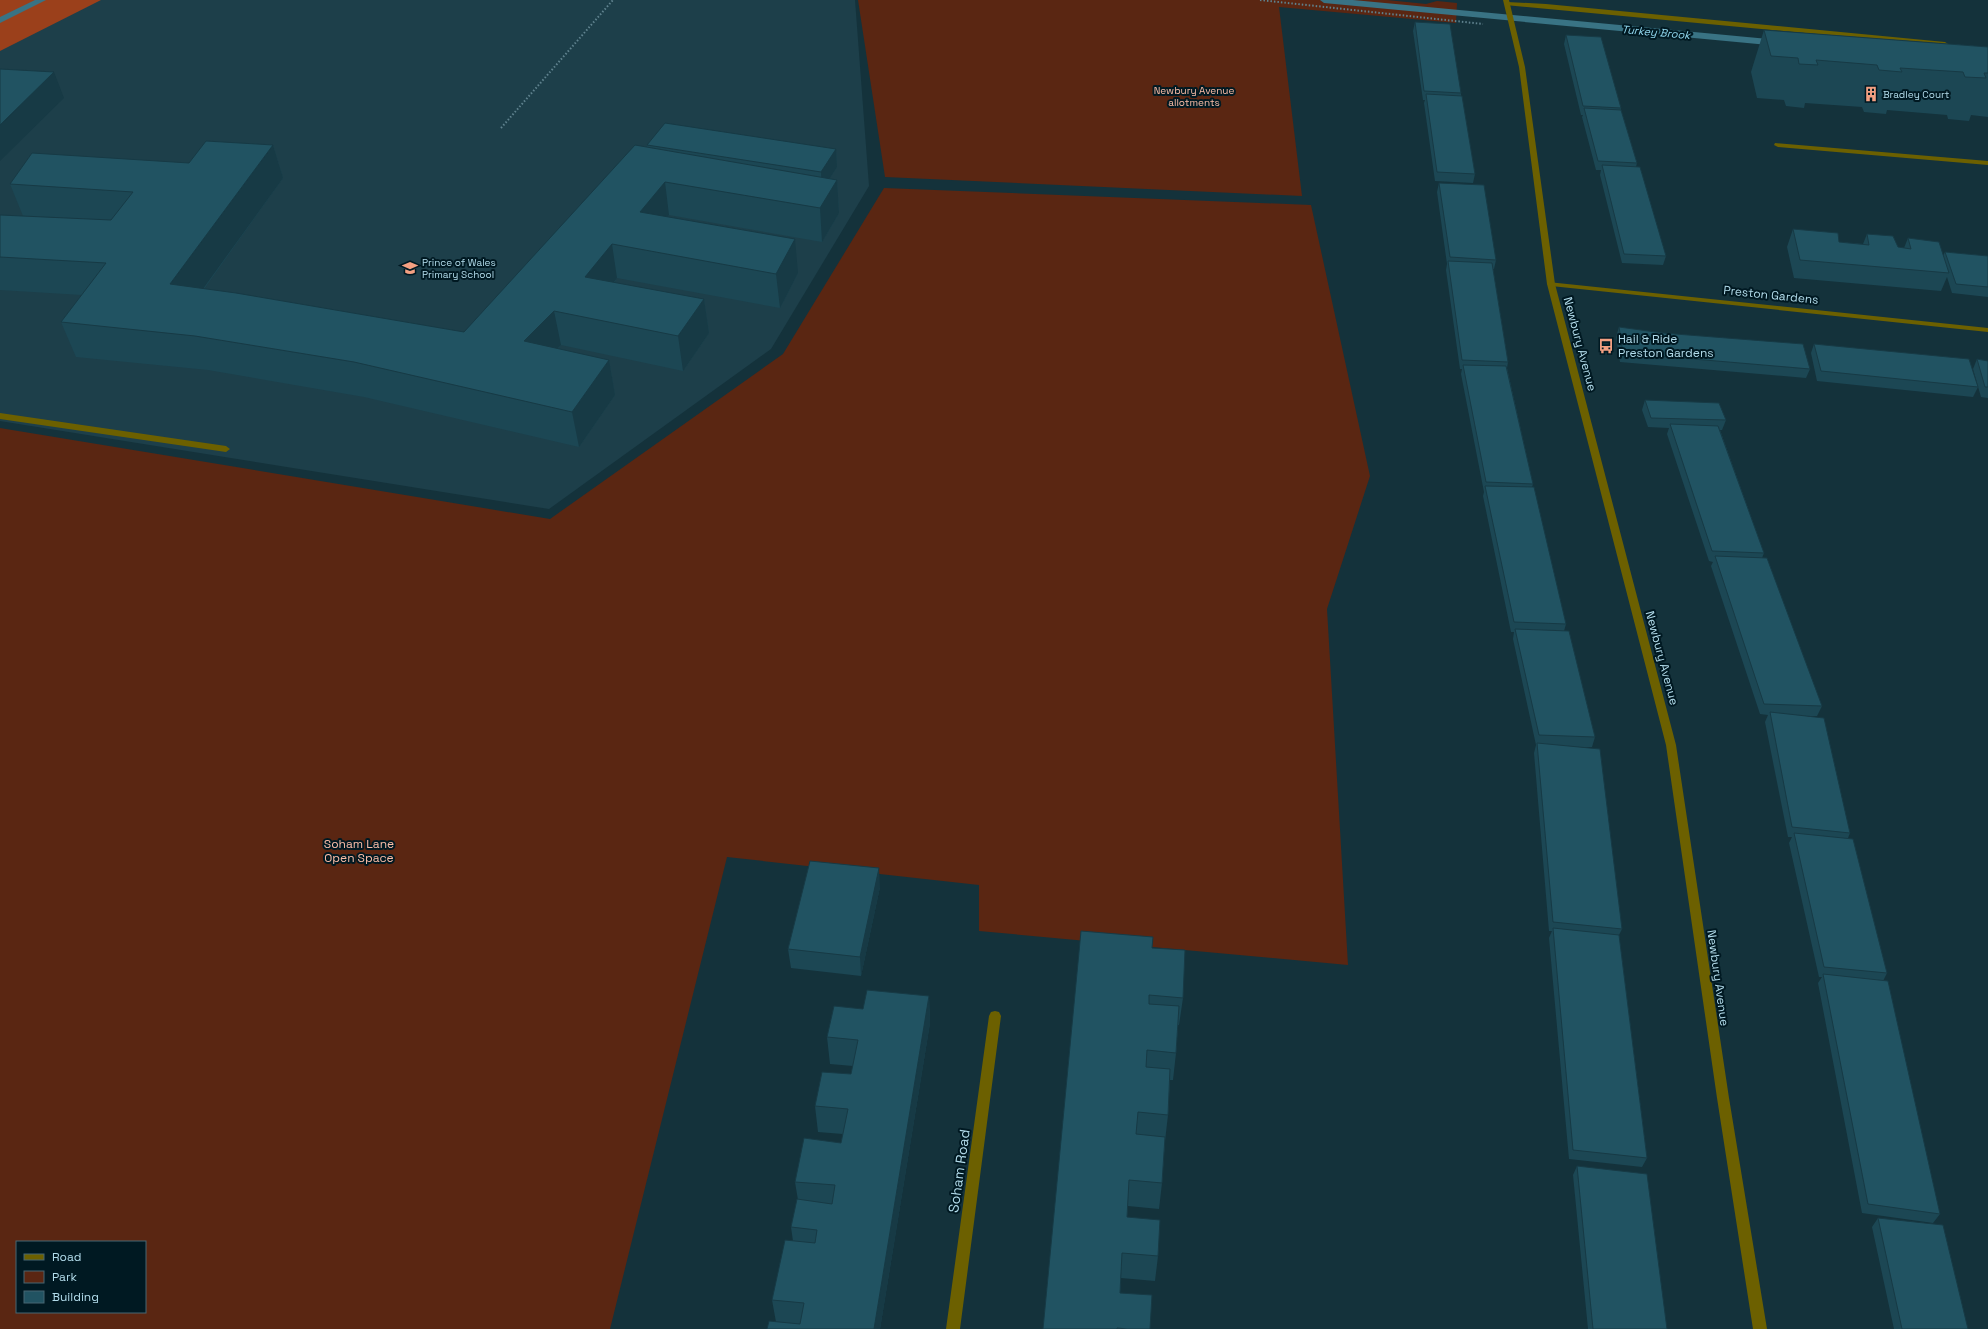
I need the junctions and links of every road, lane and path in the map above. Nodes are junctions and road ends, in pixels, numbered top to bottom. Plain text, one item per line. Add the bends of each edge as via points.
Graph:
1 (613, 0) edge
2 (1260, 0) edge
3 (1507, 2) edge
4 (1484, 23) dead end
5 (1950, 44) edge
6 (501, 128) dead end
7 (1778, 145) dead end
8 (1988, 163) edge
9 (1551, 284) junction
10 (1988, 330) edge
11 (0, 416) edge
12 (226, 449) dead end
13 (995, 1016) dead end
14 (953, 1329) edge
15 (1760, 1329) edge

1 - 6 path
2 - 4 path
3 - 5 street
3 - 9 street, Newbury Avenue via 1522,68
7 - 8 street
9 - 10 street, Preston Gardens
9 - 15 street, Newbury Avenue via 1671,745
11 - 12 street
13 - 14 street, Soham Road

